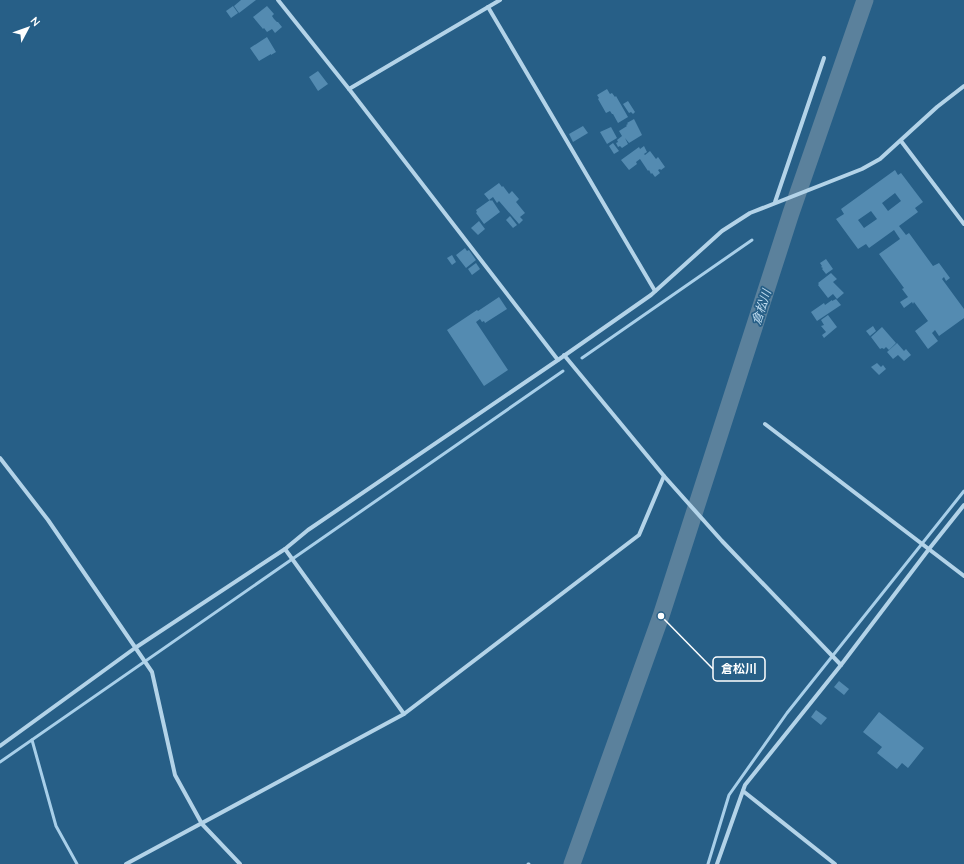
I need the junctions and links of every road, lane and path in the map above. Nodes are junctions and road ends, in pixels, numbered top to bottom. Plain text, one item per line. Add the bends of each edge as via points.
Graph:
1 (278, 0) edge
2 (500, 0) edge
3 (488, 7) junction
4 (824, 58) dead end
5 (964, 86) edge
6 (349, 89) junction
7 (901, 141) junction
8 (775, 202) junction
9 (964, 224) edge
10 (655, 292) junction
11 (564, 355) junction
12 (558, 360) junction
13 (765, 424) dead end
14 (0, 458) edge
15 (664, 476) junction
16 (964, 505) edge
17 (286, 549) junction
18 (929, 549) junction
19 (964, 576) edge
20 (135, 648) junction
21 (841, 665) junction
22 (404, 714) junction
23 (0, 746) edge
24 (743, 791) junction
25 (202, 824) junction
26 (126, 864) edge
27 (240, 864) edge
28 (717, 864) edge
29 (835, 864) edge

1 - 6 street
2 - 3 street
3 - 6 street
3 - 10 street
4 - 8 street
5 - 7 street
6 - 12 street
7 - 8 street via 880,159 862,169
7 - 9 street
8 - 10 street via 750,213 722,231
10 - 11 street
11 - 12 street
11 - 15 street
12 - 17 street via 308,530
13 - 18 street
14 - 20 street via 48,520
15 - 21 street via 722,541
15 - 22 street via 639,535
16 - 18 street
17 - 20 street
17 - 22 street
18 - 19 street
18 - 21 street
20 - 23 street
20 - 25 street via 152,672 175,775
21 - 24 street via 758,768
22 - 25 street
24 - 28 street
24 - 29 street
25 - 26 street
25 - 27 street

